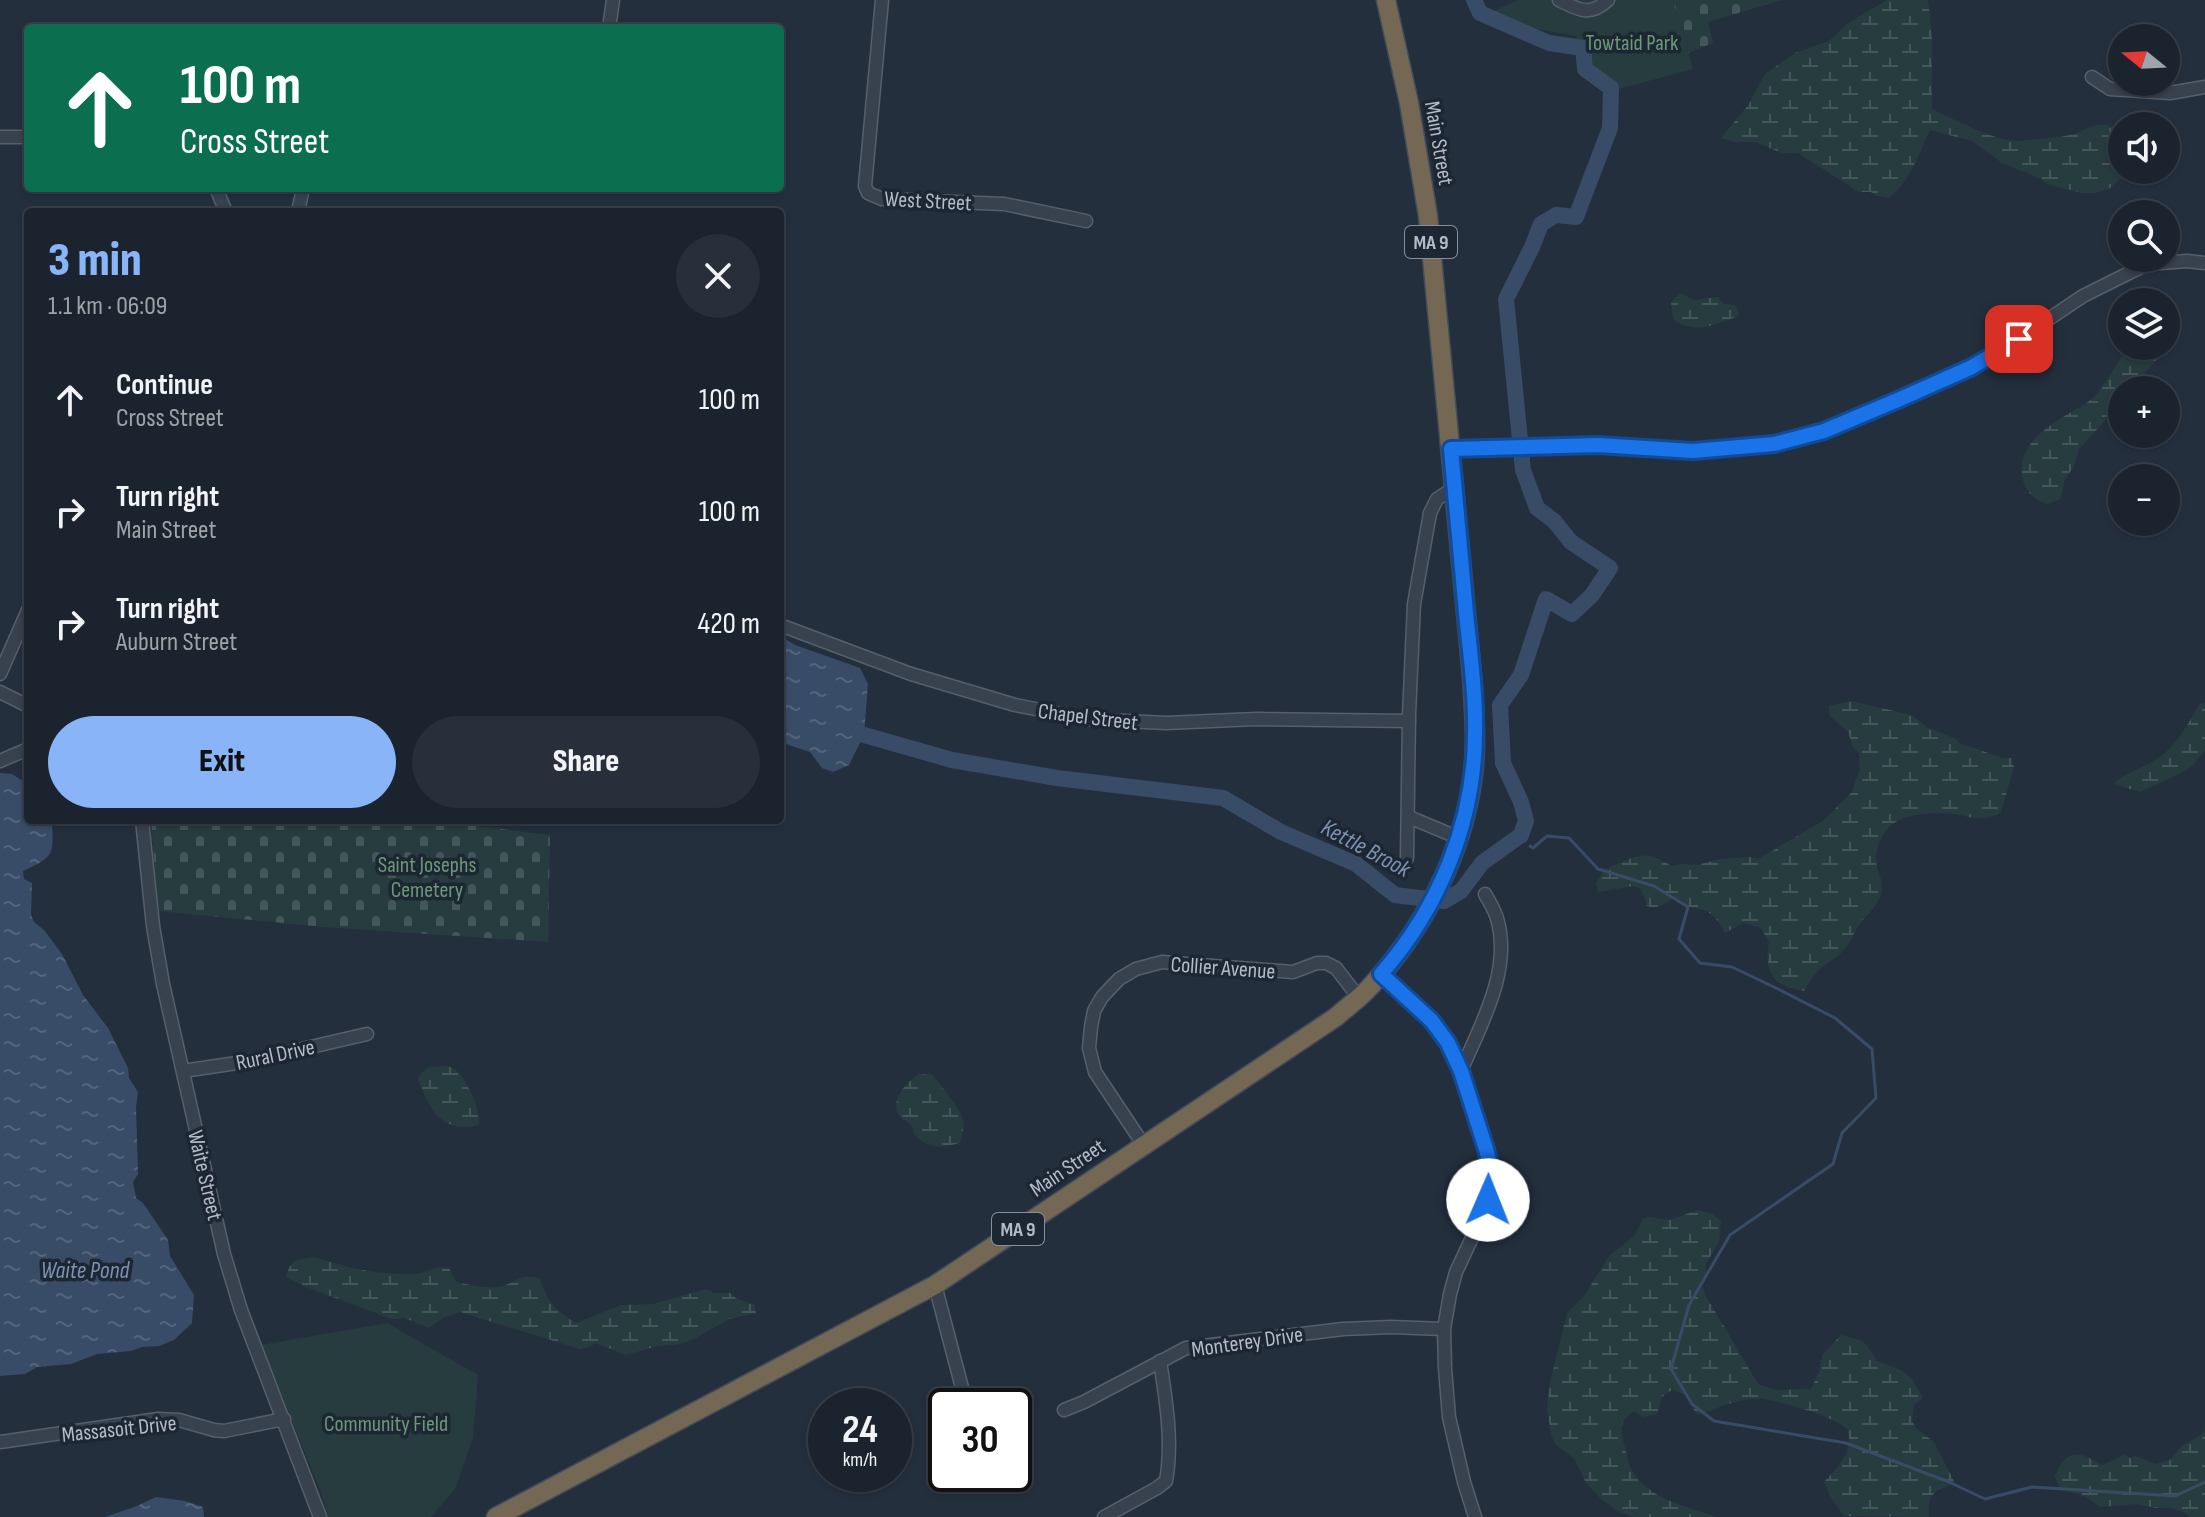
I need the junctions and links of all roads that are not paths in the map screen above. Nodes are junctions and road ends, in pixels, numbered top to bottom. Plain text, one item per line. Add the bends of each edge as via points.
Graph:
1 (613, 0) edge
2 (882, 0) edge
3 (1386, 0) edge
4 (1559, 0) edge
5 (1608, 0) edge
6 (610, 24) edge
7 (2092, 77) dead end
8 (2205, 87) edge
9 (0, 137) edge
10 (24, 137) edge
11 (302, 193) dead end
12 (299, 208) edge
13 (1086, 221) dead end
14 (2205, 263) edge
15 (1451, 449) junction
16 (1454, 488) junction
17 (1457, 509) junction
18 (1428, 531) junction
19 (24, 619) edge
20 (784, 626) edge
21 (0, 674) edge
22 (0, 692) edge
23 (24, 704) edge
24 (1409, 721) junction
25 (24, 751) edge
26 (0, 761) edge
27 (1409, 817) junction
28 (142, 824) edge
29 (1459, 838) junction
30 (1407, 858) dead end
31 (1485, 894) dead end
32 (1381, 974) junction
33 (1359, 998) junction
34 (367, 1034) dead end
35 (1443, 1035) junction
36 (1474, 1041) junction
37 (183, 1071) junction
38 (1461, 1071) junction
39 (1143, 1144) junction
40 (935, 1285) junction
41 (1444, 1329) junction
42 (1160, 1361) junction
43 (962, 1388) edge
44 (1064, 1410) dead end
45 (284, 1419) junction
46 (0, 1442) edge
47 (320, 1517) edge
48 (496, 1517) edge
49 (1104, 1517) edge
50 (1475, 1517) edge

1 - 6 street
2 - 13 street, West Street via 868,193 896,201 1004,204
3 - 15 highway, Main Street / MA 9 via 1428,216
4 - 5 street via 1589,12
7 - 8 street via 2110,89 2170,93
9 - 10 street
11 - 12 street
14 - 15 street via 2148,264 2083,296 1972,367 1795,440 1693,451 1598,445
15 - 16 highway, Main Street / MA 9
16 - 17 highway, Main Street / MA 9
16 - 18 street via 1437,499
17 - 18 street via 1435,520
17 - 29 highway, Main Street / MA 9 via 1475,733 1471,787
18 - 24 street via 1414,604
19 - 21 street
20 - 24 street, Chapel Street via 911,674 1015,705 1086,719
22 - 23 street
24 - 27 street
25 - 26 street
27 - 29 street
27 - 30 street
28 - 37 street, Waite Street via 158,957
29 - 32 highway, Main Street / MA 9 via 1432,899
31 - 36 street via 1498,919 1500,956 1494,992
32 - 33 highway, Main Street / MA 9
32 - 35 street
33 - 39 highway, Main Street / MA 9
33 - 39 street, Collier Avenue via 1326,963 1293,972 1162,962 1119,979 1094,1011 1089,1048 1095,1072
34 - 37 street, Rural Drive
35 - 36 street
35 - 38 street
36 - 38 street
37 - 45 street, Waite Street via 224,1254
38 - 41 street via 1486,1149 1490,1182 1483,1216 1452,1282
39 - 40 highway, Main Street / MA 9
40 - 43 street
40 - 48 highway, Main Street / MA 9
41 - 42 street, Monterey Drive via 1305,1333 1186,1348
41 - 50 street via 1449,1417
42 - 44 street, Monterey Drive
42 - 49 street via 1168,1438 1166,1481
45 - 46 street, Massasoit Drive via 224,1431 158,1419
45 - 47 street, Waite Street

